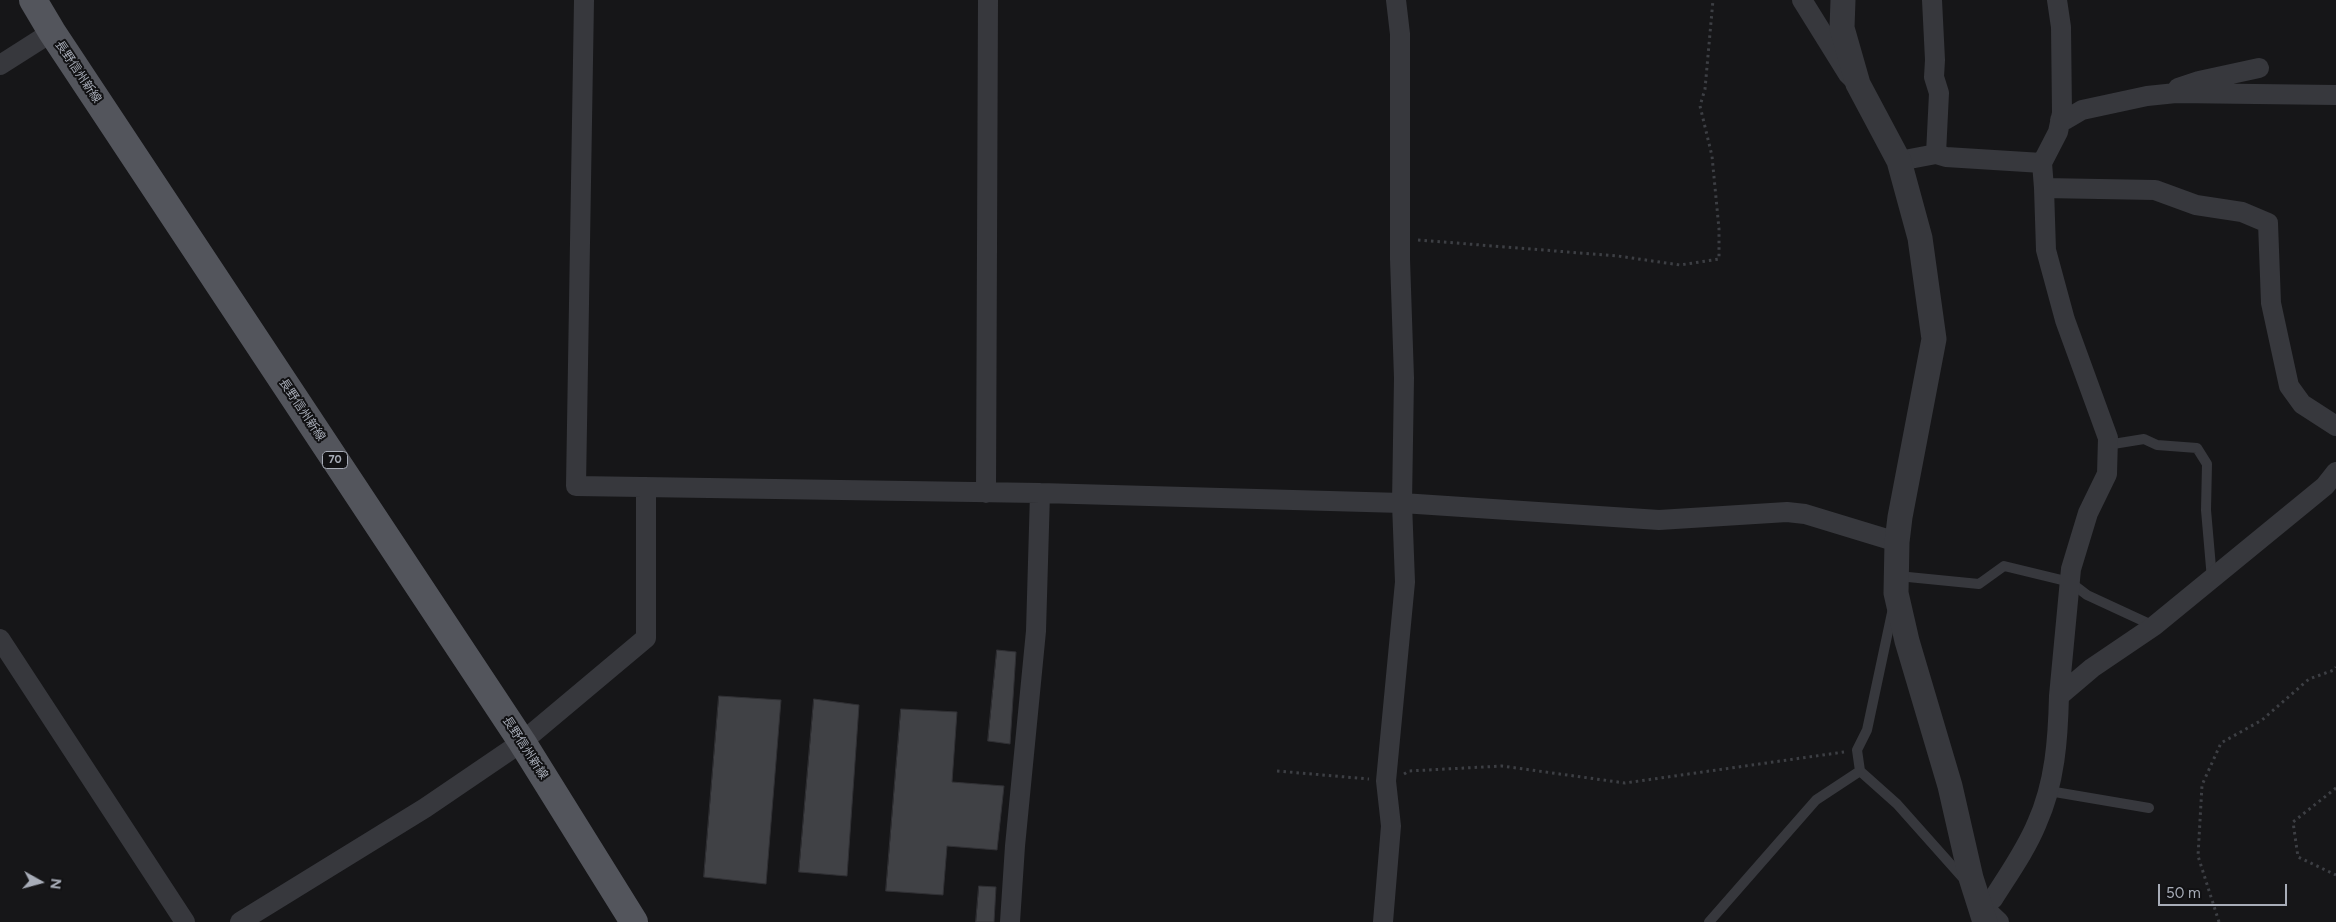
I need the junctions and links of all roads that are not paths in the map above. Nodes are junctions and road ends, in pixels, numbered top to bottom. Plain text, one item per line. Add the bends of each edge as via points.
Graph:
1 (33, 0) edge
2 (584, 0) edge
3 (988, 0) edge
4 (1396, 0) edge
5 (1802, 0) edge
6 (1843, 0) edge
7 (1932, 0) edge
8 (2057, 0) edge
9 (52, 32) junction
10 (0, 65) edge
11 (2259, 68) dead end
12 (1858, 84) junction
13 (2336, 94) edge
14 (2157, 95) junction
15 (2060, 120) junction
16 (1936, 154) junction
17 (1899, 161) junction
18 (2042, 162) junction
19 (2044, 188) junction
20 (2336, 426) edge
21 (2107, 445) junction
22 (2336, 472) edge
23 (646, 487) junction
24 (986, 493) junction
25 (1040, 493) junction
26 (1402, 503) junction
27 (1897, 542) junction
28 (2212, 579) junction
29 (2070, 582) junction
30 (1897, 584) junction
31 (2154, 626) junction
32 (0, 639) edge
33 (2059, 696) junction
34 (522, 742) junction
35 (1860, 771) junction
36 (2049, 791) junction
37 (2149, 808) dead end
38 (1971, 878) junction
39 (1983, 913) edge
40 (185, 922) edge
41 (240, 922) edge
42 (634, 922) edge
43 (1010, 922) edge
44 (1383, 922) edge
45 (1709, 922) edge
46 (1999, 922) edge

1 - 9 main road, 長野信州新線 / 70
2 - 23 street via 576,486
3 - 24 street
4 - 26 street via 1400,34 1404,378
5 - 12 street via 1848,74
6 - 12 street via 1842,28
7 - 16 street via 1934,77 1939,93
8 - 15 street via 2061,27
9 - 10 street
9 - 34 main road, 長野信州新線 / 70
11 - 14 street via 2199,81
12 - 17 street
13 - 14 street
14 - 15 street via 2082,110
15 - 18 street via 2058,132
16 - 17 street
16 - 18 street
17 - 27 street via 1920,238 1934,339
18 - 19 street
19 - 20 street via 2155,190 2196,205 2242,212 2268,223 2271,303 2289,386 2302,404
19 - 21 street via 2046,250 2065,320 2108,438
21 - 28 lane via 2144,439 2157,445 2197,448 2207,464 2206,510
21 - 29 street via 2107,474 2088,513
22 - 28 street via 2324,486
23 - 24 street
23 - 34 street via 646,638
24 - 25 street
25 - 26 street
25 - 43 street via 1036,631
26 - 27 street via 1659,520 1787,512 1806,514
26 - 44 street via 1405,582 1386,781 1392,826
27 - 30 street
28 - 31 street
29 - 30 lane via 2004,566 1979,584
29 - 31 lane via 2087,595
29 - 33 street
30 - 35 lane via 1866,730 1857,750
30 - 38 street via 1907,641 1950,786
31 - 33 street via 2092,668
32 - 40 street
33 - 36 street via 2058,744
34 - 41 street via 425,808
34 - 42 main road, 長野信州新線 / 70
35 - 38 lane via 1897,804 1962,877
35 - 45 lane via 1816,800
36 - 37 lane
36 - 39 street via 2037,824
38 - 39 street
39 - 46 street

